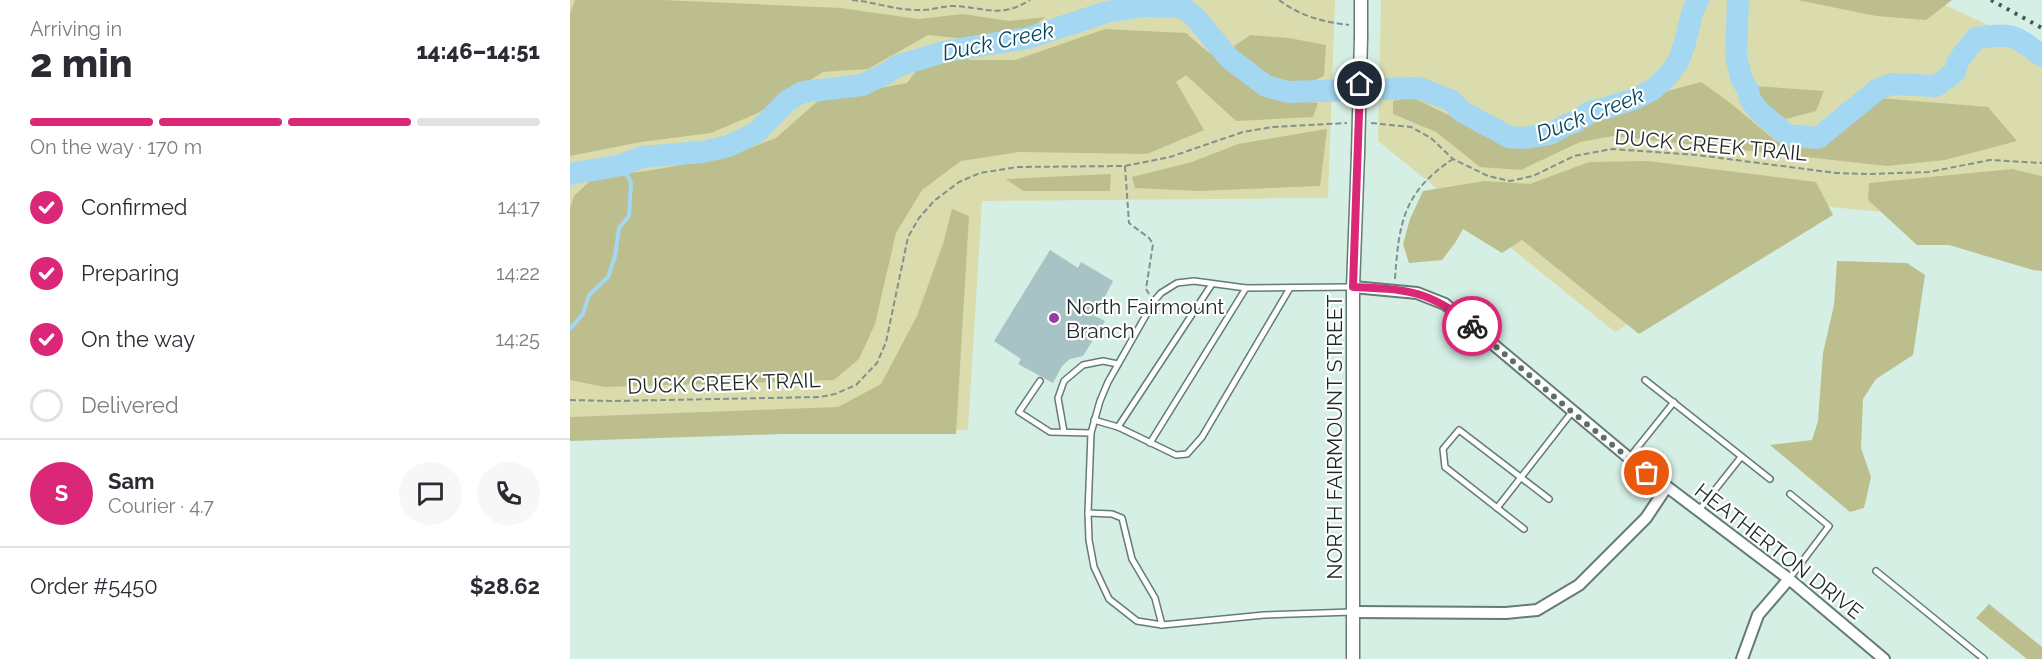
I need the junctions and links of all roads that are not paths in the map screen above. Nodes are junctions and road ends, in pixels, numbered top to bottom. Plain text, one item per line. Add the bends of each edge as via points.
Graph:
1 (1361, 0) edge
2 (1212, 284) junction
3 (1353, 287) junction
4 (1246, 288) junction
5 (1290, 288) junction
6 (1118, 364) junction
7 (1644, 380) dead end
8 (1040, 381) dead end
9 (1674, 402) junction
10 (1572, 412) junction
11 (1094, 420) junction
12 (1118, 427) junction
13 (1064, 432) junction
14 (1091, 433) junction
15 (1150, 443) junction
16 (1741, 457) junction
17 (1629, 458) junction
18 (1522, 478) junction
19 (1770, 479) dead end
20 (1666, 488) junction
21 (1790, 494) dead end
22 (1549, 499) dead end
23 (1497, 508) junction
24 (1698, 512) junction
25 (1088, 513) junction
26 (1524, 529) dead end
27 (1876, 571) dead end
28 (1789, 579) junction
29 (1353, 612) junction
30 (1162, 625) junction
31 (1353, 659) edge
32 (1743, 659) edge
33 (1884, 659) edge
34 (1984, 659) edge

1 - 3 street, NORTH FAIRMOUNT STREET, bridge
2 - 4 lane
2 - 6 lane via 1194,280 1177,283 1161,293
2 - 12 lane
3 - 5 lane
3 - 10 street, HEATHERTON DRIVE via 1417,293 1445,304
3 - 29 street, NORTH FAIRMOUNT STREET
4 - 5 lane
4 - 15 lane
5 - 15 lane via 1202,437 1187,454 1176,455
6 - 11 lane
6 - 13 lane via 1103,361 1083,365 1064,381 1058,398
7 - 9 lane
8 - 13 lane via 1019,412 1050,432
9 - 16 lane
9 - 17 lane
10 - 17 street, HEATHERTON DRIVE
10 - 18 lane
11 - 12 lane
11 - 14 lane
12 - 15 lane
13 - 14 lane
14 - 25 lane
16 - 19 lane
16 - 24 lane
17 - 20 street, HEATHERTON DRIVE
18 - 22 lane
18 - 23 lane
18 - 23 lane via 1459,430 1443,449 1445,467
20 - 24 street, HEATHERTON DRIVE
20 - 29 street via 1646,518 1580,585 1537,610
21 - 28 lane via 1829,526
23 - 26 lane
24 - 28 street, HEATHERTON DRIVE
25 - 30 lane via 1122,518 1132,559 1155,598
25 - 30 lane via 1095,567 1109,599 1137,621
27 - 34 lane
28 - 32 street via 1758,615
28 - 33 street, HEATHERTON DRIVE
29 - 30 lane via 1264,615
29 - 31 street, NORTH FAIRMOUNT STREET

